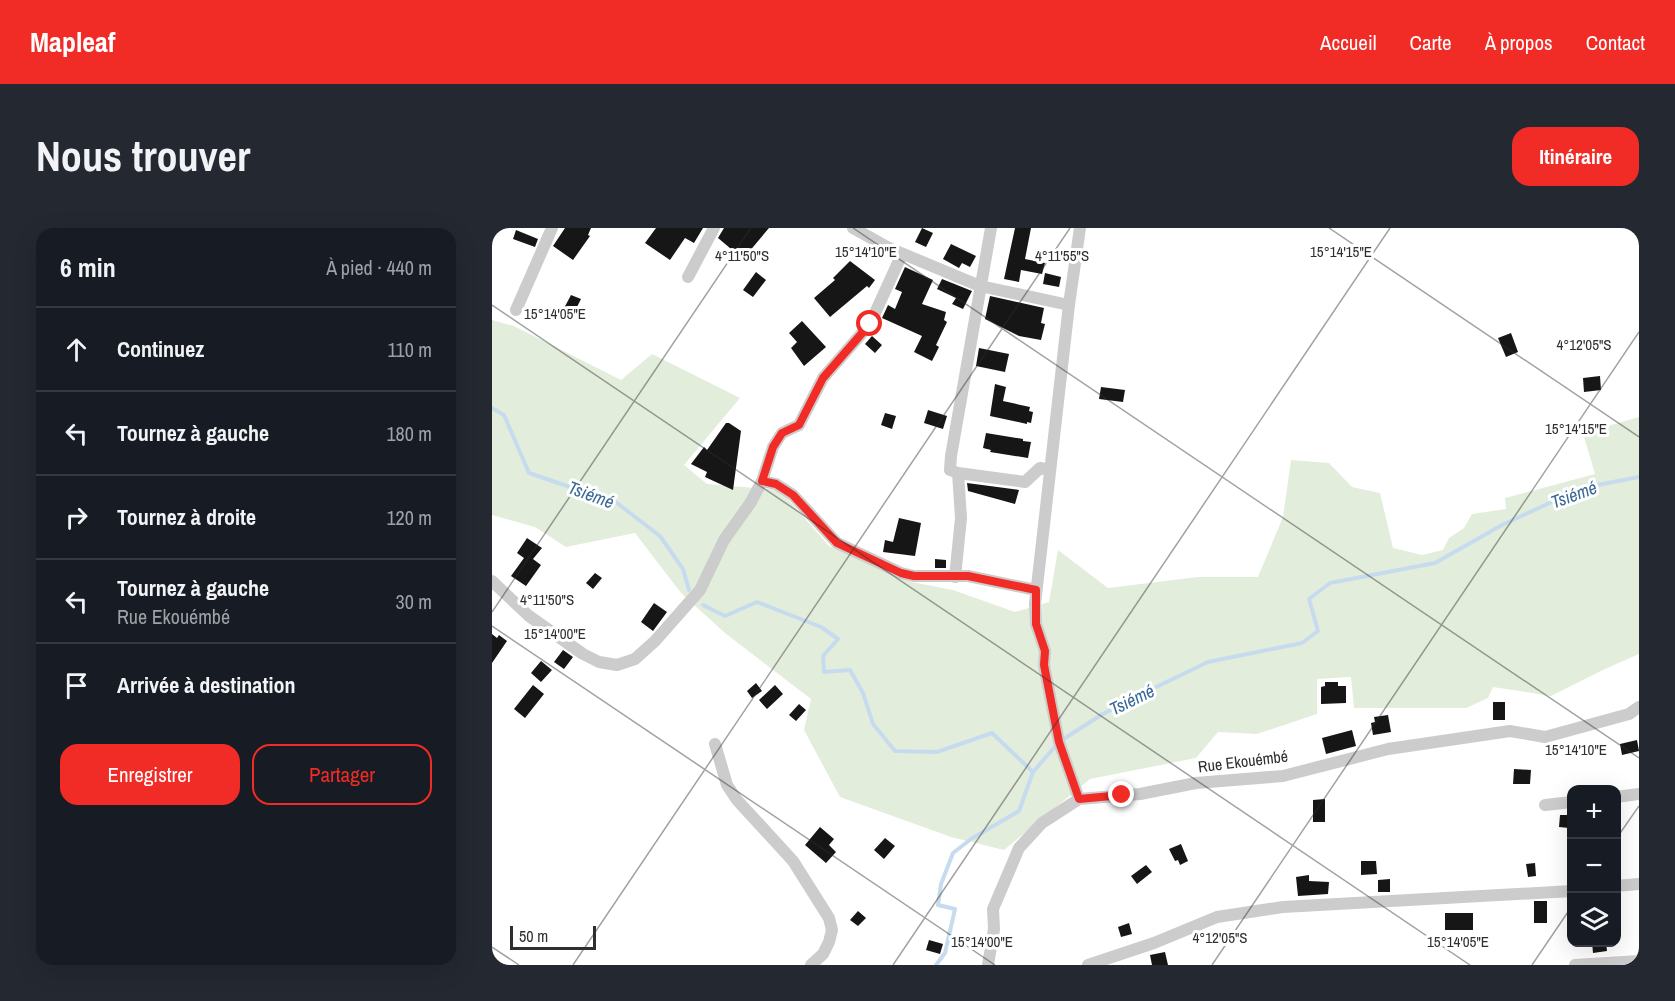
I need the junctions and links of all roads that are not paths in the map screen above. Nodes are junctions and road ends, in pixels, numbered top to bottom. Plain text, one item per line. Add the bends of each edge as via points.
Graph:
1 (552, 228) edge
2 (714, 228) edge
3 (853, 228) edge
4 (992, 228) edge
5 (1080, 228) edge
6 (902, 254) junction
7 (688, 277) dead end
8 (980, 286) junction
9 (1069, 305) junction
10 (516, 310) dead end
11 (1050, 470) junction
12 (958, 473) junction
13 (762, 481) junction
14 (956, 577) junction
15 (494, 587) edge
16 (1036, 590) junction
17 (1639, 707) edge
18 (715, 744) dead end
19 (1639, 794) edge
20 (1621, 796) edge
21 (1079, 799) junction
22 (1567, 803) edge
23 (1545, 805) dead end
24 (1639, 884) edge
25 (1621, 886) edge
26 (1567, 891) edge
27 (1639, 961) edge
28 (811, 965) edge
29 (988, 965) edge
30 (1088, 965) edge
31 (1575, 965) edge

1 - 10 street
2 - 7 street
3 - 6 street
4 - 8 street
5 - 9 street
6 - 8 street
6 - 13 street via 870,324 823,378 799,425 782,433
8 - 9 street
8 - 12 street via 951,456 950,470
9 - 11 street
11 - 12 street via 1040,468 1024,482
11 - 16 street
12 - 14 street via 961,518
13 - 14 street via 776,484 793,495 837,543 901,573
13 - 15 street via 724,540 700,590 635,659 617,665 583,654
14 - 16 street
16 - 21 street via 1036,624 1045,651 1044,665 1059,742
17 - 21 street, Rue Ekouémbé via 1629,714 1545,737 1510,731 1388,749 1282,776
18 - 28 street via 727,785 793,861 829,918 829,942
19 - 20 street
21 - 29 street, Rue Ekouémbé via 1042,823 1019,848 993,909
22 - 23 street
24 - 25 street
26 - 30 street via 1283,907 1217,917
27 - 31 street

